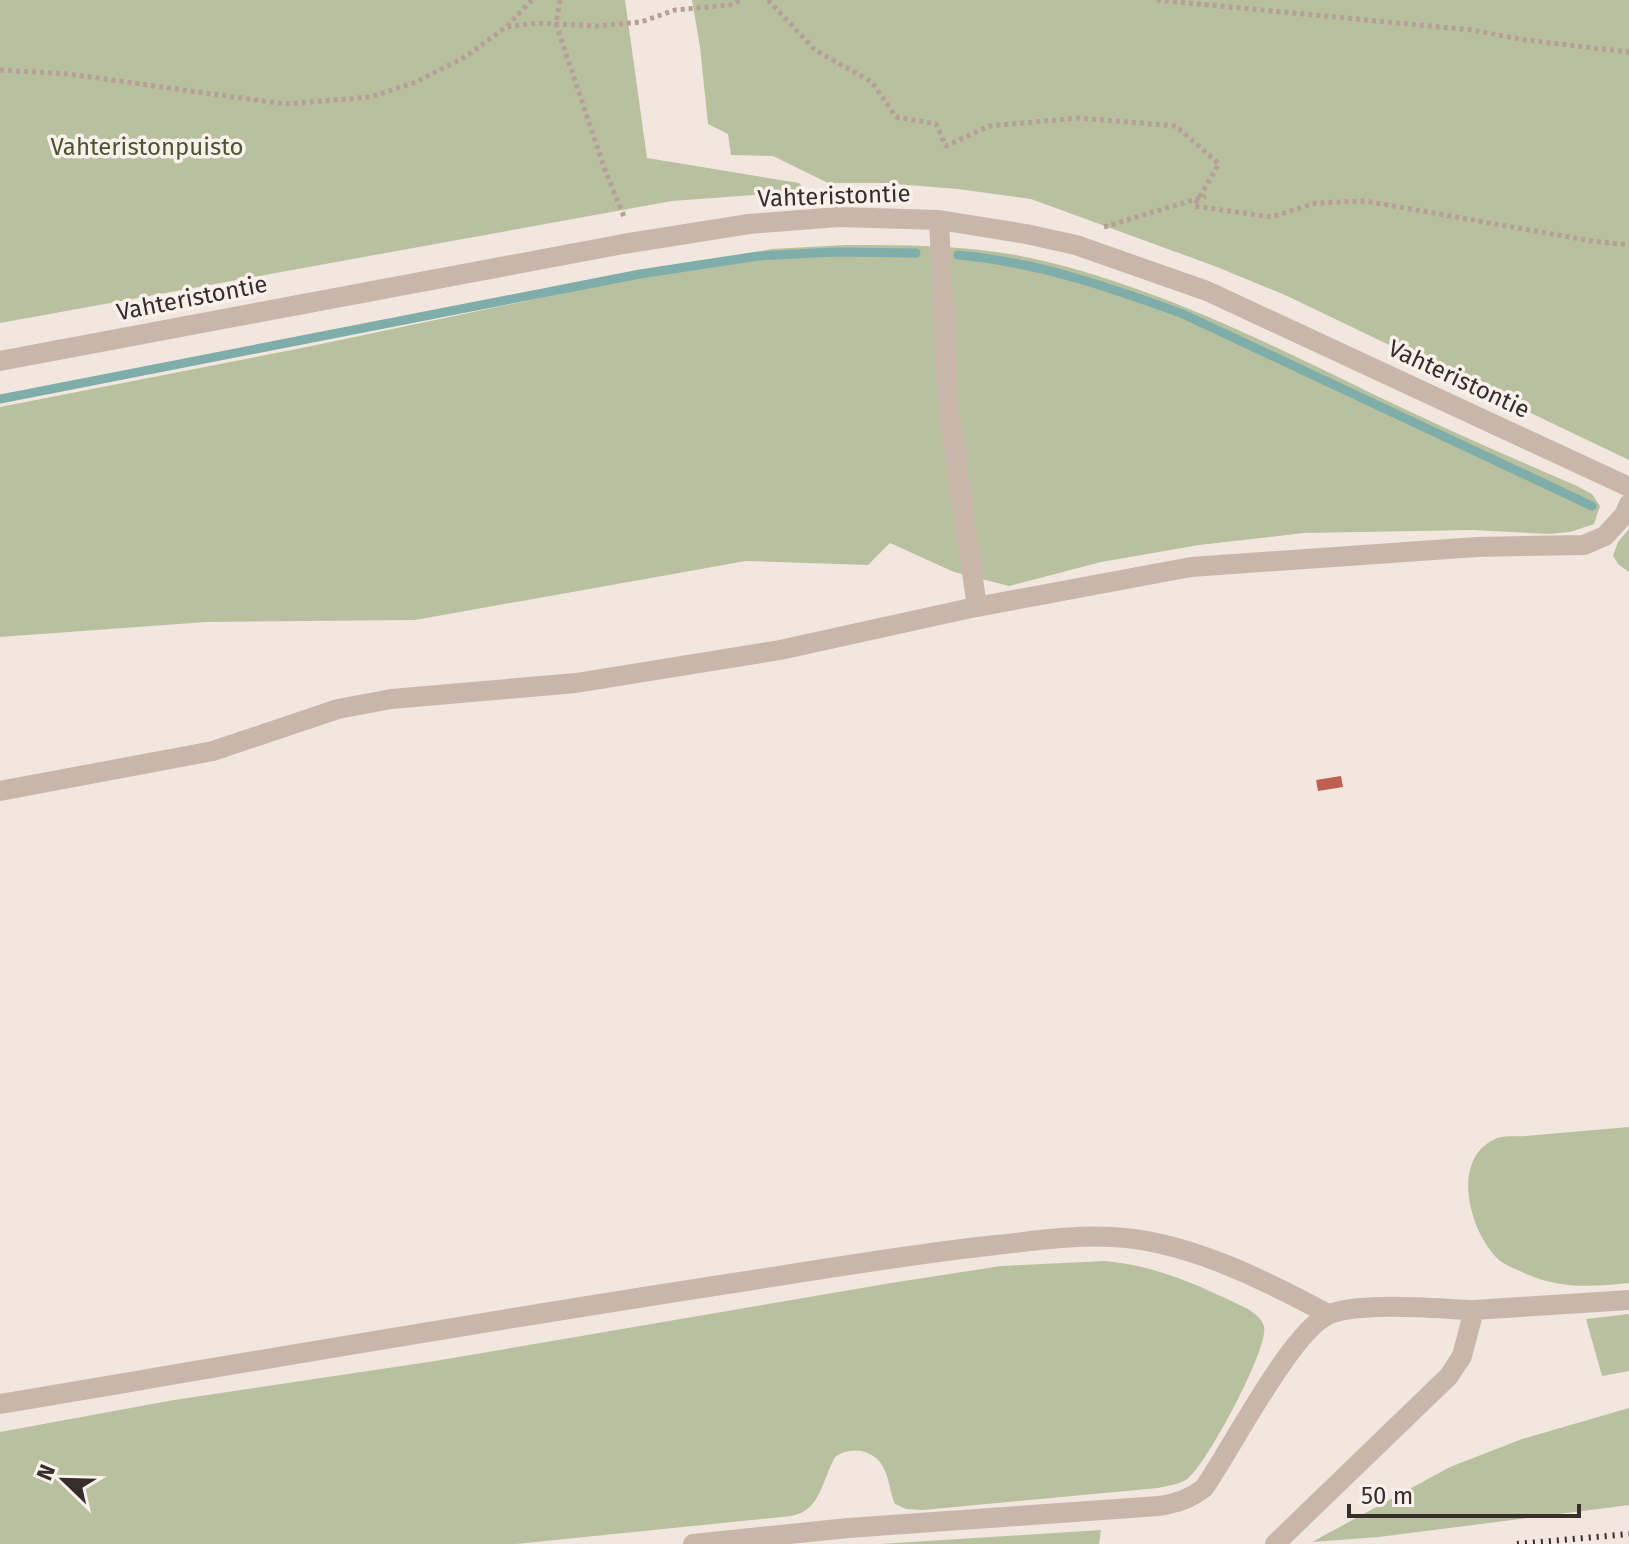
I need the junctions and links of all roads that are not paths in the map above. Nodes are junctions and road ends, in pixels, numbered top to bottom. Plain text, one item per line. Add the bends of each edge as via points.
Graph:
1 (939, 220) junction
2 (0, 361) edge
3 (1629, 487) edge
4 (1629, 504) edge
5 (977, 607) junction
6 (0, 791) edge
7 (1629, 1300) edge
8 (1474, 1310) junction
9 (1328, 1314) junction
10 (0, 1404) edge
11 (693, 1544) edge
12 (1275, 1544) edge

1 - 2 street, Vahteristontie via 749,224
1 - 3 street, Vahteristontie via 1076,245 1207,291
1 - 5 street via 948,403
4 - 5 street via 1605,536 1584,545 1191,567
5 - 6 street via 780,650 592,681 364,704 213,751
7 - 8 street
8 - 9 street via 1372,1308
8 - 12 street via 1462,1356 1449,1376
9 - 10 street via 1186,1251 1125,1238 1075,1237 925,1253 544,1312
9 - 11 street via 1285,1360 1204,1488 1179,1502

